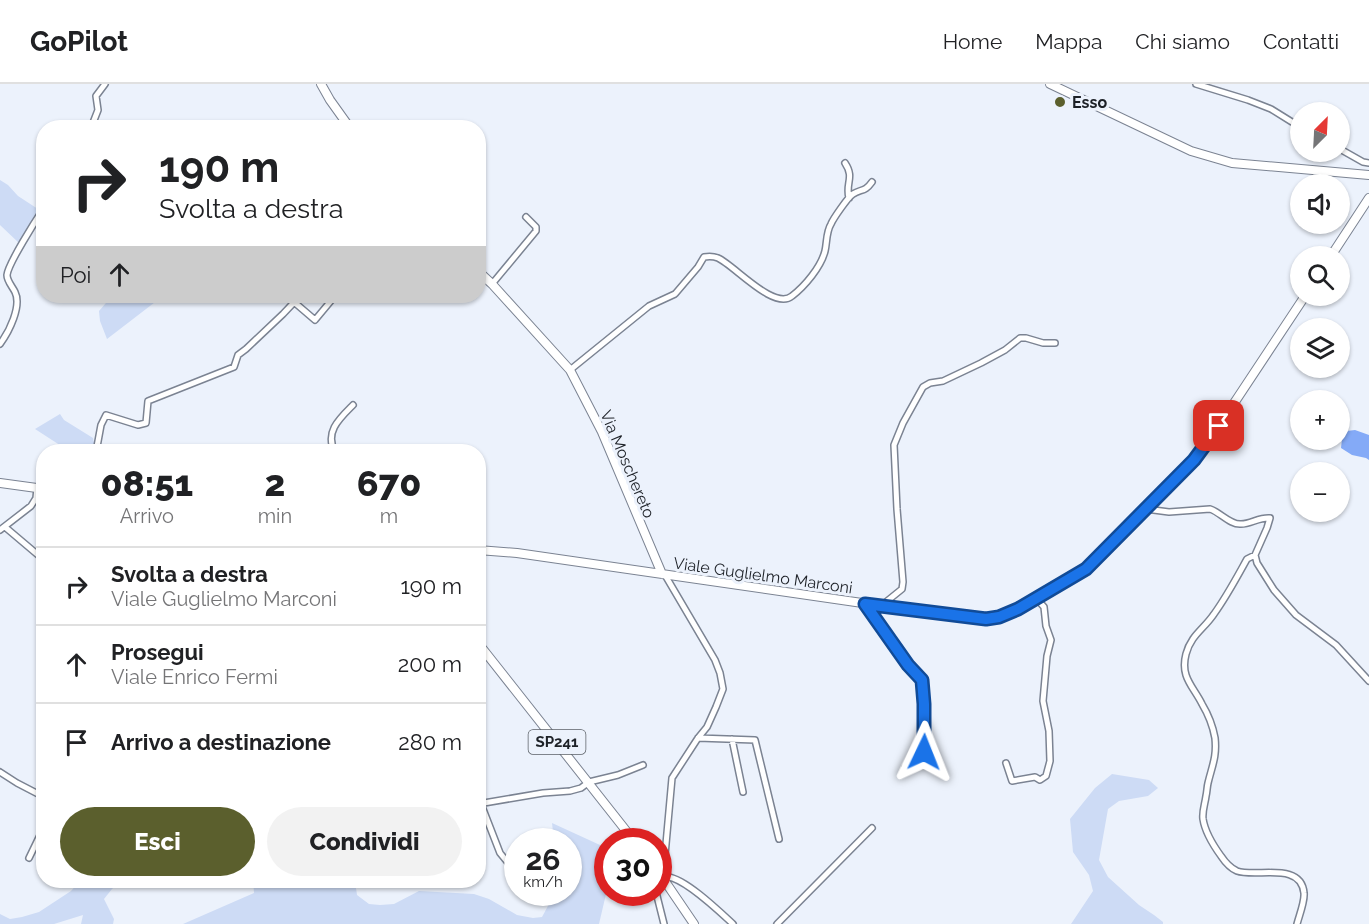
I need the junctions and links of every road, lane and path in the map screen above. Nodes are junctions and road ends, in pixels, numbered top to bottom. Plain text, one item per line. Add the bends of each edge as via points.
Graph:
1 (105, 84) edge
2 (321, 84) edge
3 (1050, 84) edge
4 (1196, 84) edge
5 (94, 120) edge
6 (344, 120) edge
7 (1290, 121) edge
8 (1350, 155) edge
9 (1369, 163) edge
10 (845, 164) dead end
11 (1369, 175) edge
12 (872, 182) dead end
13 (849, 198) junction
14 (1369, 198) edge
15 (526, 217) dead end
16 (36, 221) edge
17 (1338, 246) edge
18 (486, 278) edge
19 (492, 284) junction
20 (293, 303) edge
21 (295, 303) edge
22 (329, 303) edge
23 (1298, 306) edge
24 (1055, 343) dead end
25 (0, 344) edge
26 (568, 368) junction
27 (353, 405) dead end
28 (97, 444) edge
29 (331, 444) edge
30 (0, 483) edge
31 (36, 488) edge
32 (36, 498) edge
33 (1146, 509) junction
34 (2, 529) edge
35 (486, 551) edge
36 (36, 554) edge
37 (1255, 555) junction
38 (664, 574) junction
39 (1036, 598) junction
40 (865, 604) junction
41 (881, 606) junction
42 (486, 653) edge
43 (1369, 681) edge
44 (698, 738) junction
45 (732, 740) junction
46 (1006, 763) dead end
47 (643, 765) dead end
48 (905, 768) dead end
49 (0, 772) edge
50 (589, 782) junction
51 (743, 792) dead end
52 (36, 793) edge
53 (486, 803) edge
54 (486, 819) edge
55 (625, 828) edge
56 (667, 828) edge
57 (872, 828) dead end
58 (779, 839) dead end
59 (36, 842) edge
60 (28, 858) dead end
61 (504, 858) edge
62 (672, 878) edge
63 (672, 891) edge
64 (660, 906) edge
65 (664, 924) edge
66 (694, 924) edge
67 (734, 924) edge
68 (777, 924) edge
69 (1297, 924) edge

1 - 5 street via 96,96 98,110
2 - 6 main road
3 - 11 main road via 1191,151 1232,163
4 - 7 street via 1271,109
8 - 9 street
10 - 13 street via 850,171
12 - 13 street
13 - 26 street via 828,231 823,258 787,300 752,284 717,257 704,257 675,294 649,306
14 - 17 main road
15 - 19 street via 537,231
16 - 25 street via 7,274 18,300 9,330
18 - 19 main road, Via Moschereto
19 - 26 main road, Via Moschereto
20 - 28 street via 238,354 234,367 148,401 146,423 138,425 106,415
21 - 22 street via 315,320
23 - 33 main road, Viale Guglielmo Marconi via 1207,444
24 - 41 street via 1020,338 981,363 943,381 925,384 894,445 903,582 902,589
26 - 38 main road, Via Moschereto via 602,432
27 - 29 street via 336,422
30 - 31 main road
32 - 34 street
33 - 37 street via 1210,509 1236,524 1269,518
33 - 39 main road, Viale Guglielmo Marconi via 1086,569
34 - 36 street
35 - 38 main road, Viale Guglielmo Marconi
37 - 43 street via 1274,590 1296,615 1336,645
37 - 69 street via 1247,559 1214,614 1191,642 1184,669 1214,734 1216,750 1203,818 1207,833 1231,868 1245,873 1280,872 1296,878 1304,894
38 - 40 main road, Viale Guglielmo Marconi
38 - 44 street via 720,673 723,689 717,707
39 - 41 main road, Viale Guglielmo Marconi via 1006,615 986,619
39 - 46 street via 1044,606 1051,639 1043,701 1050,761 1046,776 1040,780 1035,777 1012,781
40 - 41 main road, Viale Guglielmo Marconi
40 - 48 street via 922,680 922,765
42 - 50 main road, SP241
44 - 45 street
44 - 56 street via 672,778
45 - 51 street
45 - 58 street via 755,740
47 - 50 street
49 - 52 street
50 - 53 street via 570,791
50 - 55 main road, SP241
54 - 61 street
57 - 68 street
59 - 60 street
62 - 67 street
63 - 66 main road
64 - 65 street

